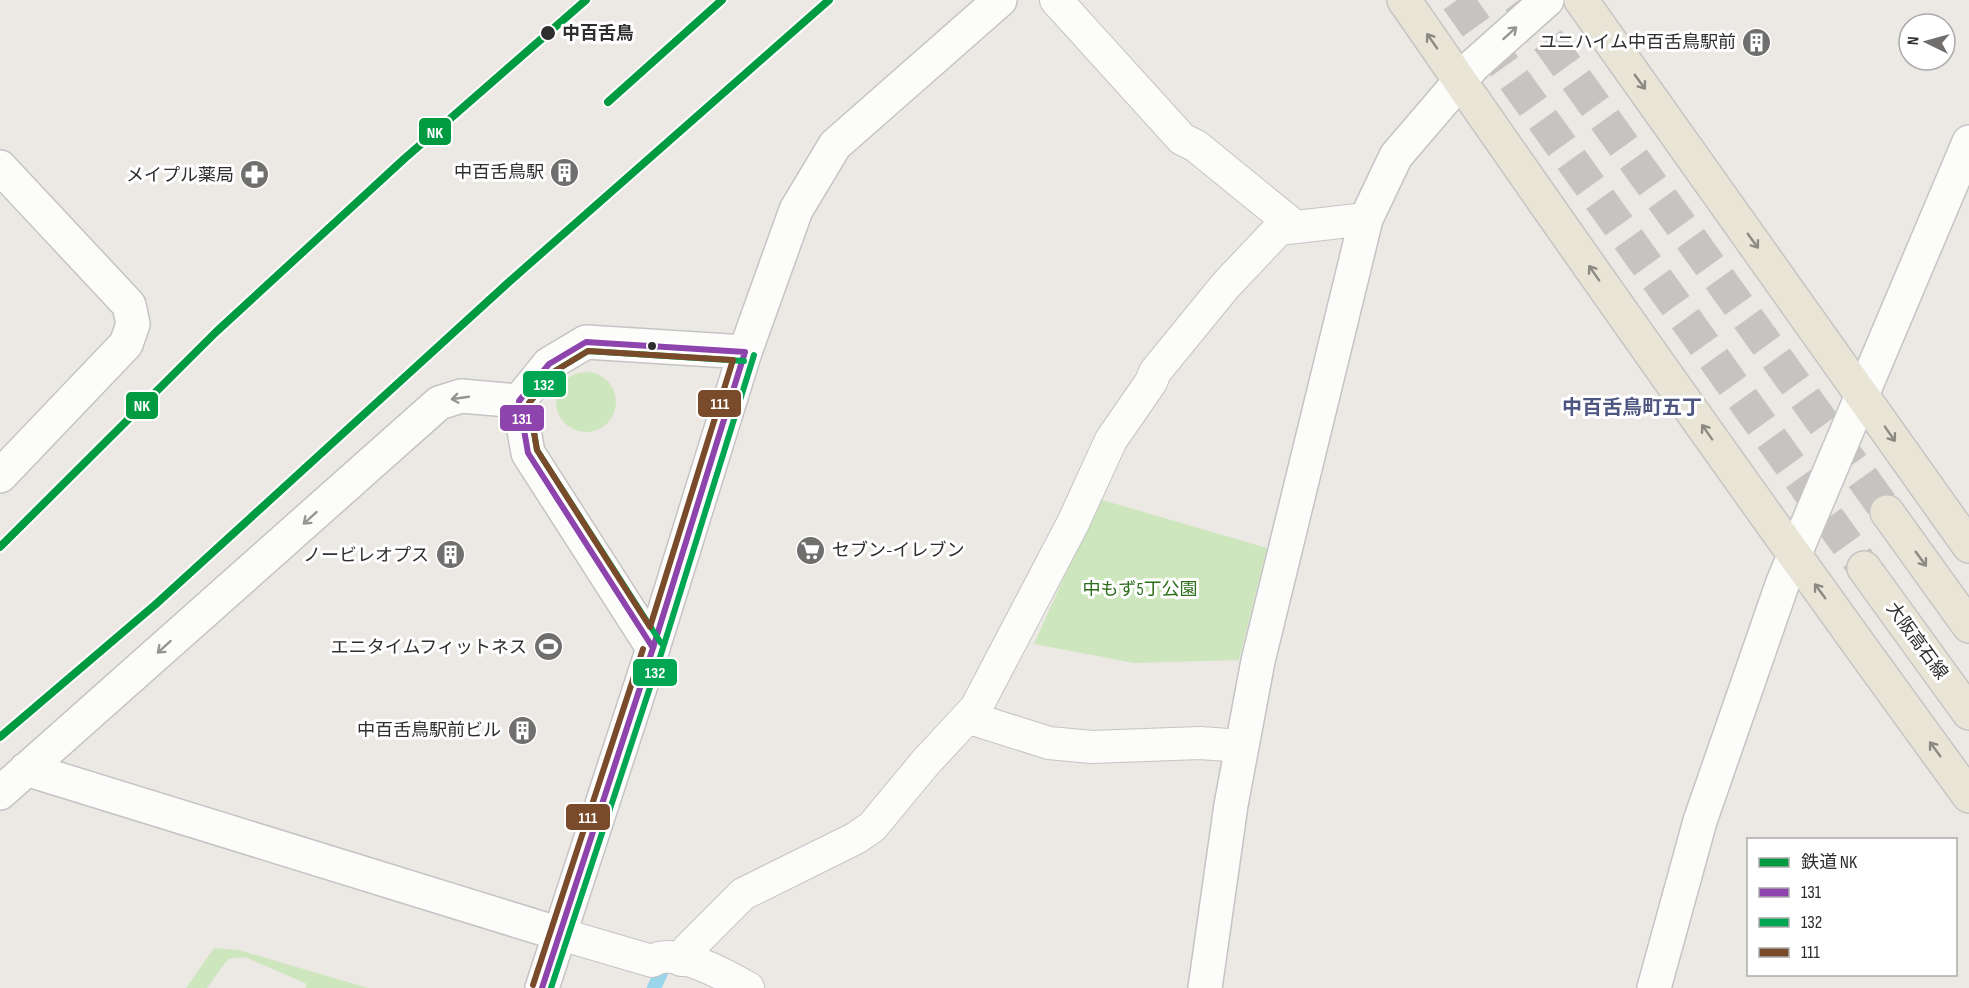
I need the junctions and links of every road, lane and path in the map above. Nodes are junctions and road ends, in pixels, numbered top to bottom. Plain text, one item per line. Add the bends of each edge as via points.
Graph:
1 (1000, 0) edge
2 (1056, 0) edge
3 (1404, 0) edge
4 (1547, 0) edge
5 (1581, 0) edge
6 (1459, 82) junction
7 (1969, 142) edge
8 (0, 167) edge
9 (1366, 219) junction
10 (1293, 225) junction
11 (745, 352) junction
12 (1862, 393) junction
13 (519, 401) junction
14 (0, 476) edge
15 (1887, 512) tunnel mouth
16 (1969, 546) edge
17 (1794, 556) junction
18 (1864, 568) tunnel mouth
19 (1969, 626) edge
20 (653, 648) junction
21 (1969, 713) edge
22 (970, 718) junction
23 (1242, 746) junction
24 (26, 769) junction
25 (0, 793) edge
26 (1969, 796) edge
27 (560, 934) junction
28 (681, 960) junction
29 (542, 988) edge
30 (748, 988) edge
31 (1205, 988) edge
32 (1654, 988) edge

1 - 11 street via 836,145 796,210
2 - 10 street via 1182,139 1196,146
6 -> 3 main road
6 -> 4 street
5 -> 12 main road
6 - 9 street via 1396,156
17 -> 6 main road
7 - 12 street
8 - 14 street via 129,305 133,324 126,344
9 - 10 street
9 - 23 street via 1258,661
10 - 22 street via 1279,229 1226,285 1155,372 1112,440 1073,523
11 - 13 street via 586,342 549,364
11 - 20 street
12 -> 16 main road
12 - 17 street
13 - 20 street via 528,453
13 -> 24 street via 461,396 439,403
15 -> 19 main road
26 -> 17 main road
17 - 32 street via 1700,821
18 - 21 main road, 大阪高石線
20 - 27 street
22 - 23 street via 1060,744
22 - 28 street via 925,763 872,827 743,894
23 - 31 street
24 - 25 street
24 - 27 street
27 - 28 street via 652,961 662,957
27 - 29 street
28 - 30 street via 710,966

